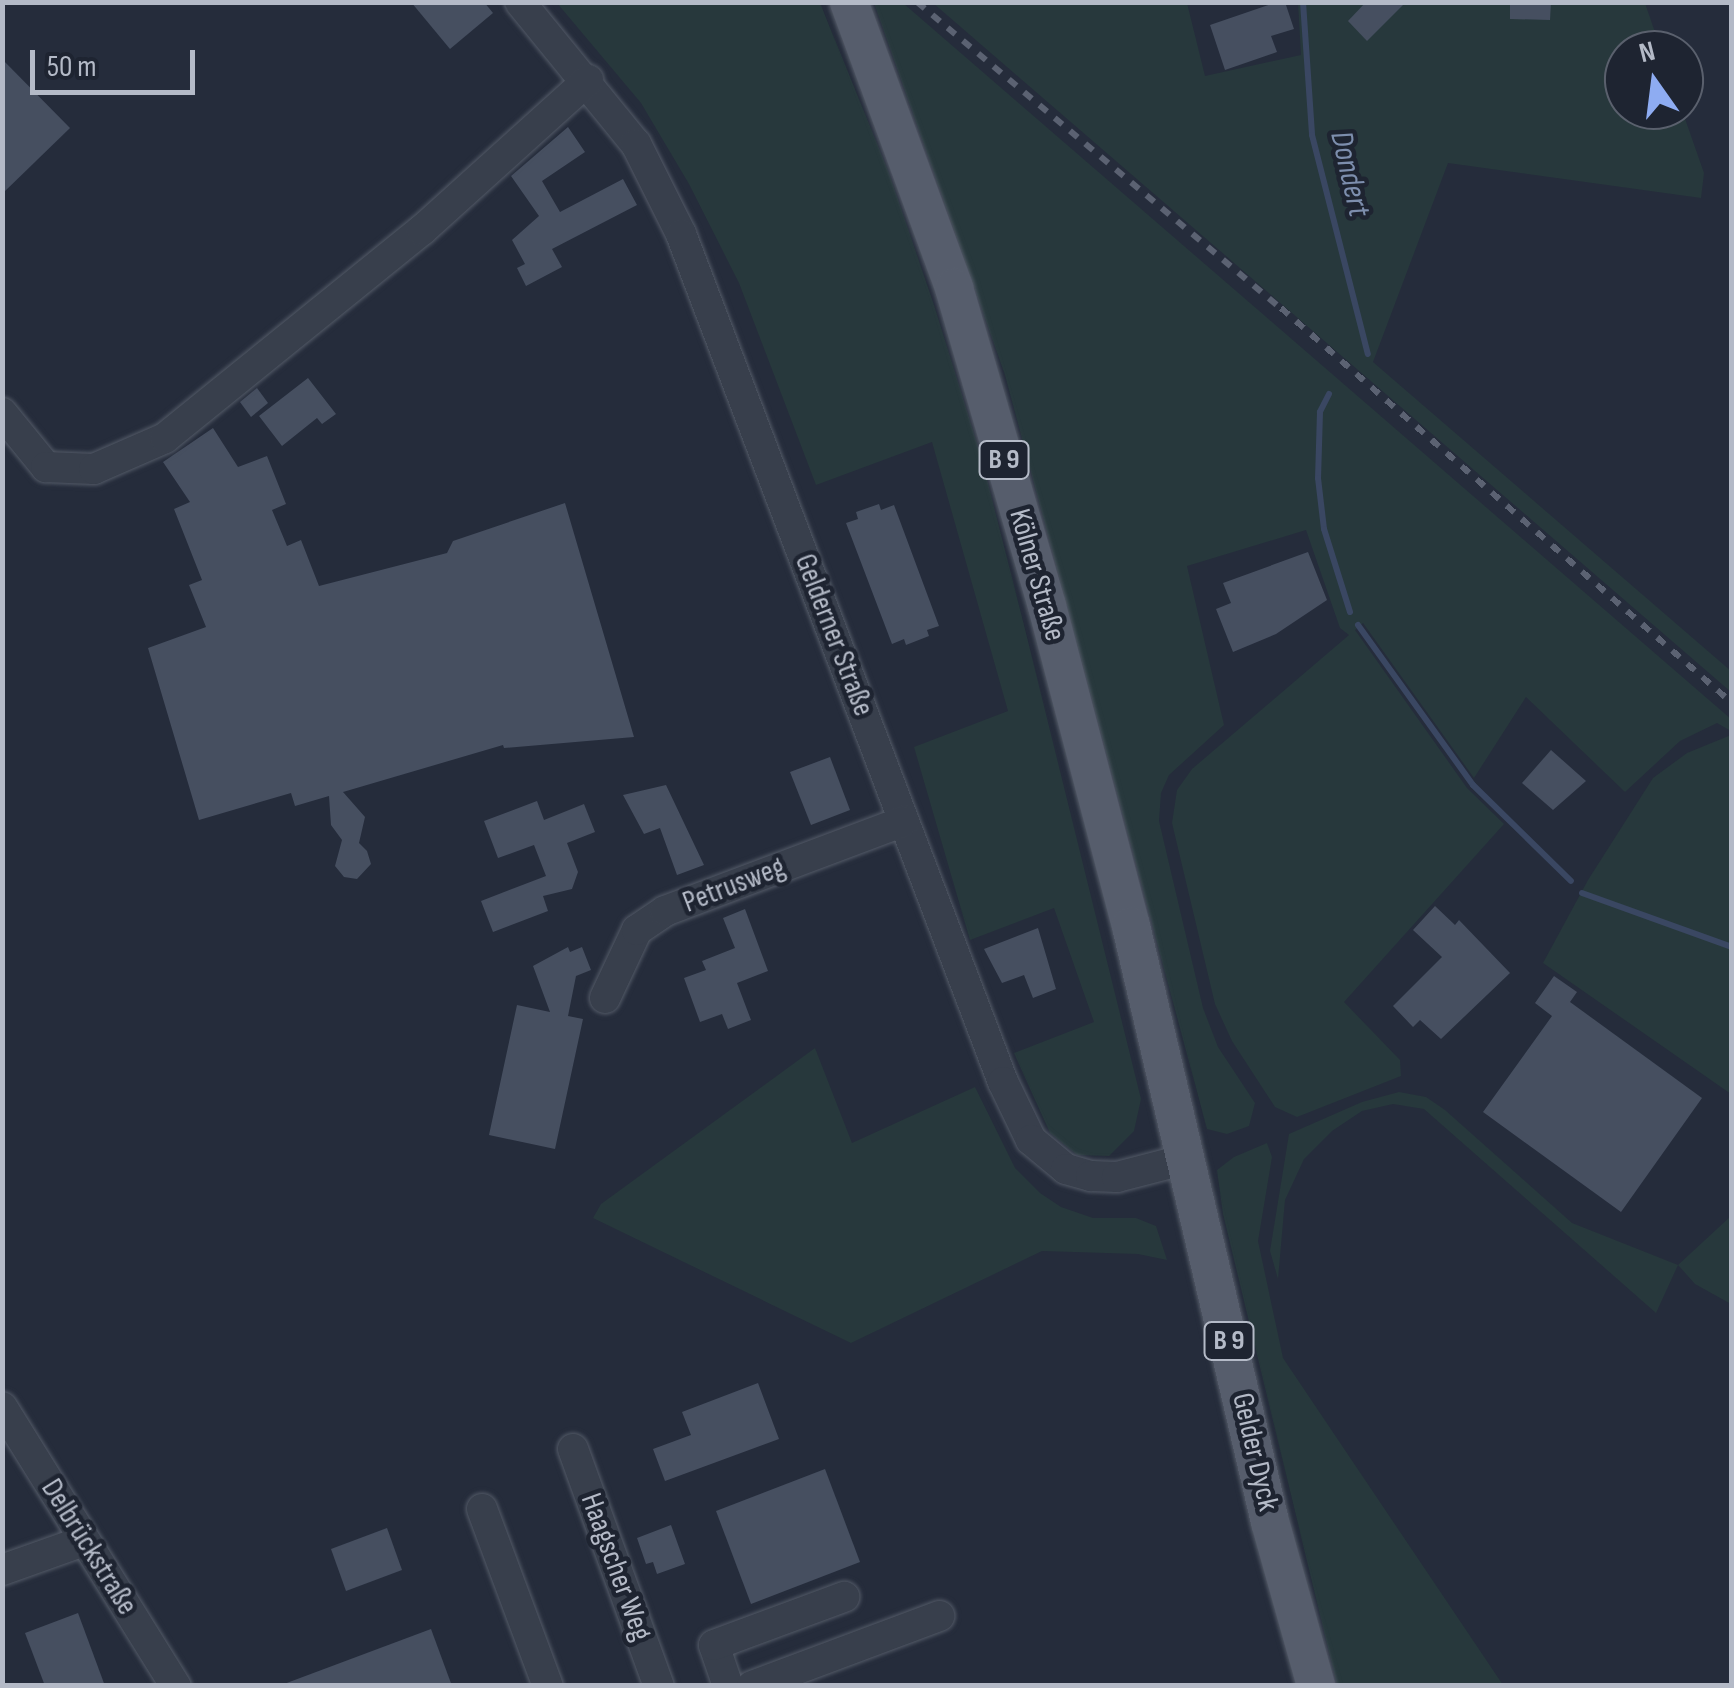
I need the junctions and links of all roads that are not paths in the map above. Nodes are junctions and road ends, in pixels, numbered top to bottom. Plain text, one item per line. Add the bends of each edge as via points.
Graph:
1 (520, 2) edge
2 (849, 2) edge
3 (588, 80) junction
4 (2, 412) edge
5 (904, 821) junction
6 (605, 998) dead end
7 (1187, 1159) junction
8 (2, 1407) edge
9 (573, 1449) dead end
10 (482, 1508) dead end
11 (84, 1540) junction
12 (2, 1570) edge
13 (844, 1596) dead end
14 (939, 1616) dead end
15 (176, 1686) edge
16 (548, 1686) edge
17 (659, 1686) edge
18 (728, 1686) edge
19 (752, 1686) edge
20 (1316, 1686) edge

1 - 3 street, Gelderner Straße
2 - 7 main road, Kölner Straße / B 9 via 960,307 1057,644
3 - 4 street via 422,230 165,438 94,468 46,467
3 - 5 street, Gelderner Straße via 636,144 681,234
5 - 6 street, Petrusweg via 665,911 637,930
5 - 7 street, Gelderner Straße via 1030,1140 1066,1170 1091,1176 1117,1177
7 - 20 main road, Gelder Dyck / B 9 via 1270,1522
8 - 11 street, Delbrückstraße
9 - 17 street, Haagscher Weg
10 - 16 street
11 - 12 street
11 - 15 street, Delbrückstraße
13 - 18 street via 714,1645
14 - 19 street

